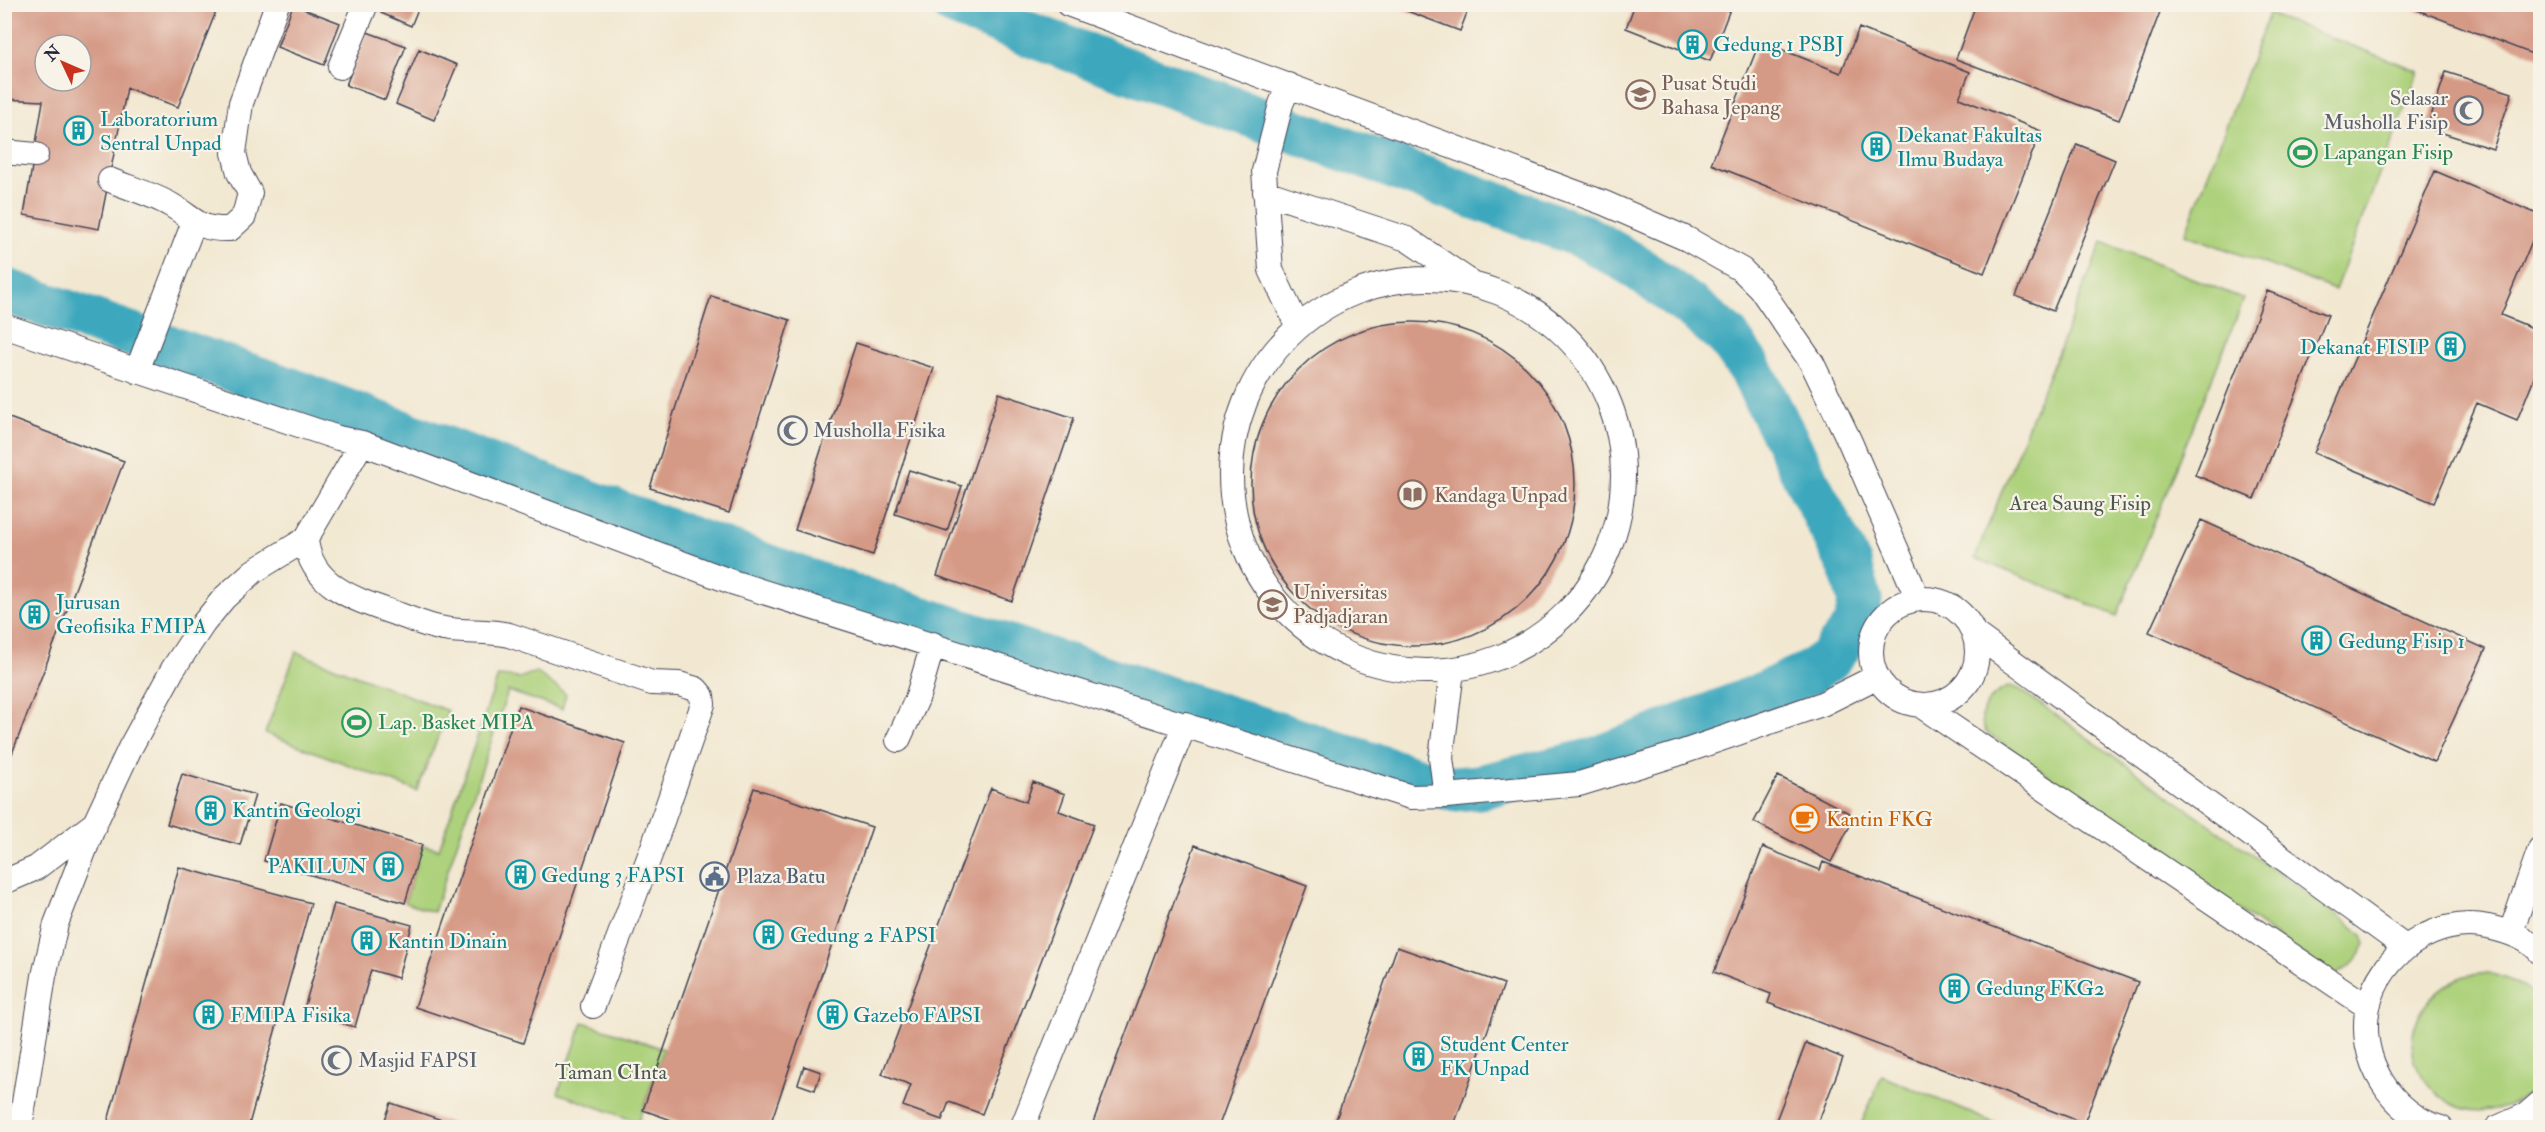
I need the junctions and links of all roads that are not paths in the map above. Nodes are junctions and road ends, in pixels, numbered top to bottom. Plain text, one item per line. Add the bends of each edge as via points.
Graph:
1 (277, 4) edge
2 (366, 4) edge
3 (1068, 4) edge
4 (340, 67) dead end
5 (1285, 94) junction
6 (4, 152) edge
7 (36, 155) dead end
8 (110, 180) dead end
9 (1264, 181) junction
10 (194, 222) junction
11 (1468, 281) junction
12 (4, 326) edge
13 (1298, 327) junction
14 (137, 371) junction
15 (362, 443) junction
16 (306, 539) junction
17 (1918, 599) junction
18 (1975, 634) junction
19 (933, 644) junction
20 (1452, 671) junction
21 (1876, 677) junction
22 (1923, 707) junction
23 (1185, 724) junction
24 (898, 740) dead end
25 (1446, 796) junction
26 (95, 823) junction
27 (2541, 849) edge
28 (4, 882) edge
29 (2511, 932) junction
30 (2405, 947) junction
31 (2541, 952) edge
32 (593, 1006) dead end
33 (2368, 1007) junction
34 (2536, 1115) edge
35 (2435, 1127) edge
36 (20, 1128) edge
37 (1022, 1128) edge
38 (2497, 1128) edge

1 - 10 lane via 241,103 234,153 250,194 244,216 230,229 210,229
2 - 4 lane
3 - 5 lane
5 - 9 lane
5 - 17 lane via 1604,203 1687,239 1742,270 1760,288 1812,363
6 - 7 lane
8 - 10 lane via 170,204
9 - 11 lane via 1407,239
9 - 13 lane via 1271,270
10 - 14 lane
11 - 13 lane via 1422,276 1376,283 1333,300
11 - 20 lane via 1529,306 1565,332 1599,375 1618,427 1624,482 1614,536 1589,586 1552,626 1505,656
12 - 14 lane
13 - 20 lane via 1263,373 1236,421 1228,476 1236,532 1260,582 1296,624 1342,655 1396,670
14 - 15 lane
15 - 16 lane
15 - 19 lane via 732,582
16 - 26 lane via 254,571 203,624 173,669 130,748
16 - 32 lane via 307,552 319,574 365,603 443,629 509,635 652,683 696,689 702,696 703,704 653,847
17 - 18 lane via 1942,601 1962,614
17 - 21 lane via 1894,608 1877,627 1870,652
18 - 22 lane via 1978,655 1973,675 1961,692 1944,703
18 - 30 lane
19 - 23 lane
19 - 24 lane
20 - 25 lane via 1442,758
21 - 22 lane via 1895,698
21 - 25 lane via 1822,704 1579,784
22 - 33 lane
23 - 25 lane via 1411,796
23 - 37 lane
26 - 28 lane via 36,868
26 - 36 lane via 56,924
27 - 29 lane
29 - 30 lane via 2474,924 2438,929
29 - 31 lane
30 - 33 lane via 2382,974
33 - 35 lane via 2368,1046 2372,1064 2386,1090 2406,1111
34 - 38 lane

